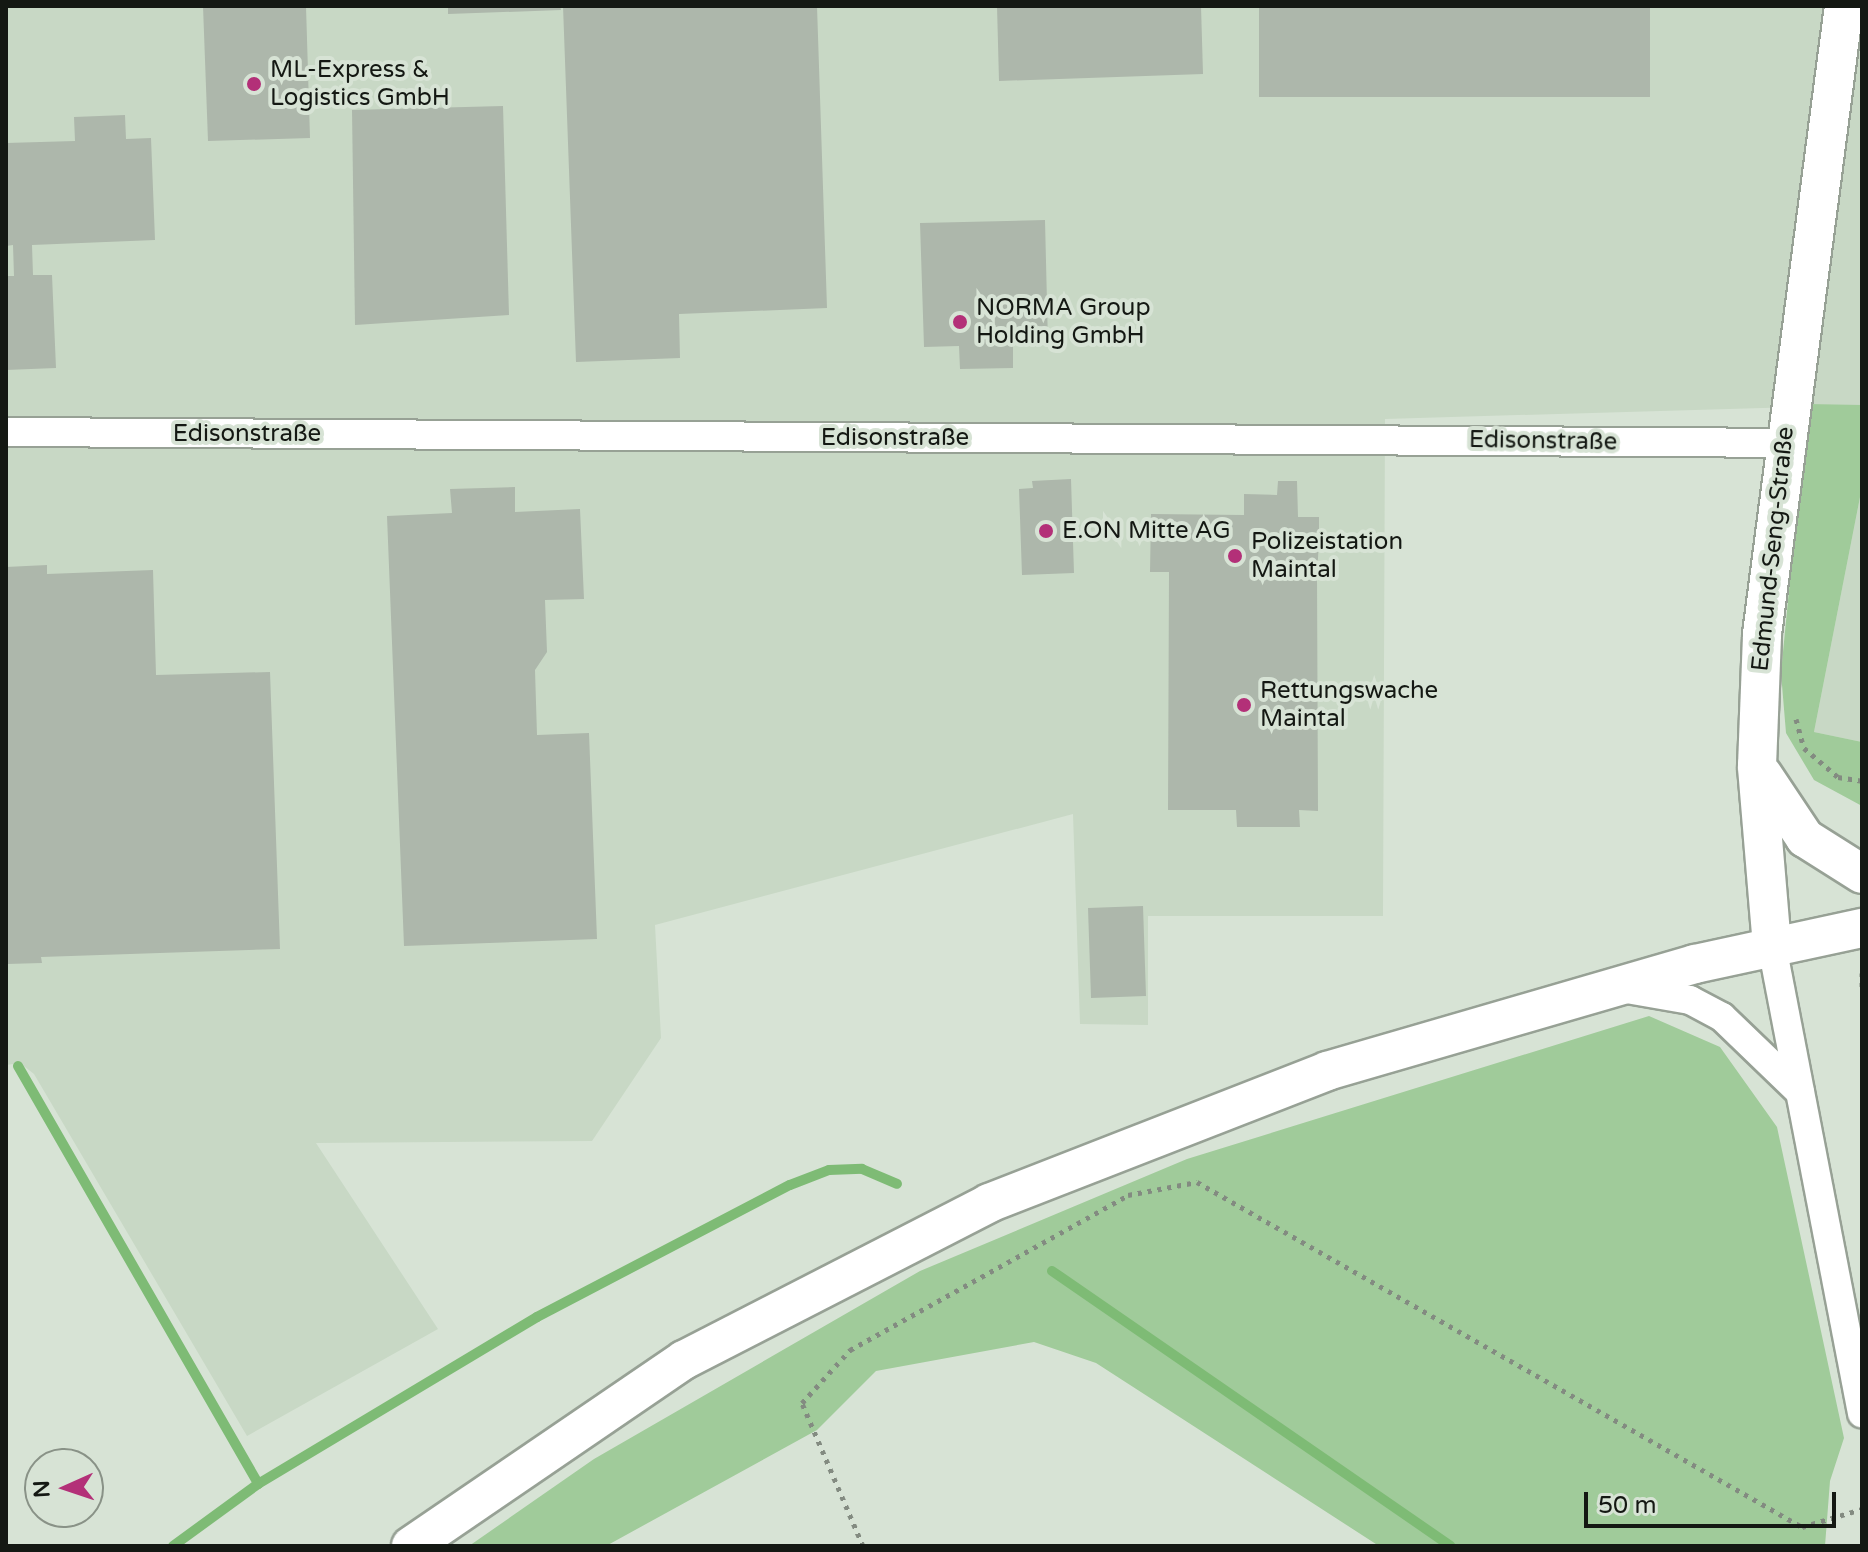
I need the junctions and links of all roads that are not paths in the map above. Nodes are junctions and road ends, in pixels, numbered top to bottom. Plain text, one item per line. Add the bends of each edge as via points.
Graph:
1 (1844, 6) edge
2 (6, 432) edge
3 (1784, 443) junction
4 (1757, 766) junction
5 (1862, 874) edge
6 (1862, 928) edge
7 (1772, 946) junction
8 (1615, 987) junction
9 (1800, 1093) junction
10 (1862, 1413) edge
11 (411, 1546) edge

1 - 3 main road, Edmund-Seng-Straße
2 - 3 street, Edisonstraße
3 - 4 main road, Edmund-Seng-Straße via 1762,634
4 - 5 main road via 1805,838
4 - 7 main road, Edmund-Seng-Straße
6 - 7 main road
7 - 8 main road
7 - 9 street, Edmund-Seng-Straße
8 - 9 street via 1690,1000 1722,1017
8 - 11 main road via 1327,1071 989,1203 684,1360
9 - 10 street, Edmund-Seng-Straße

